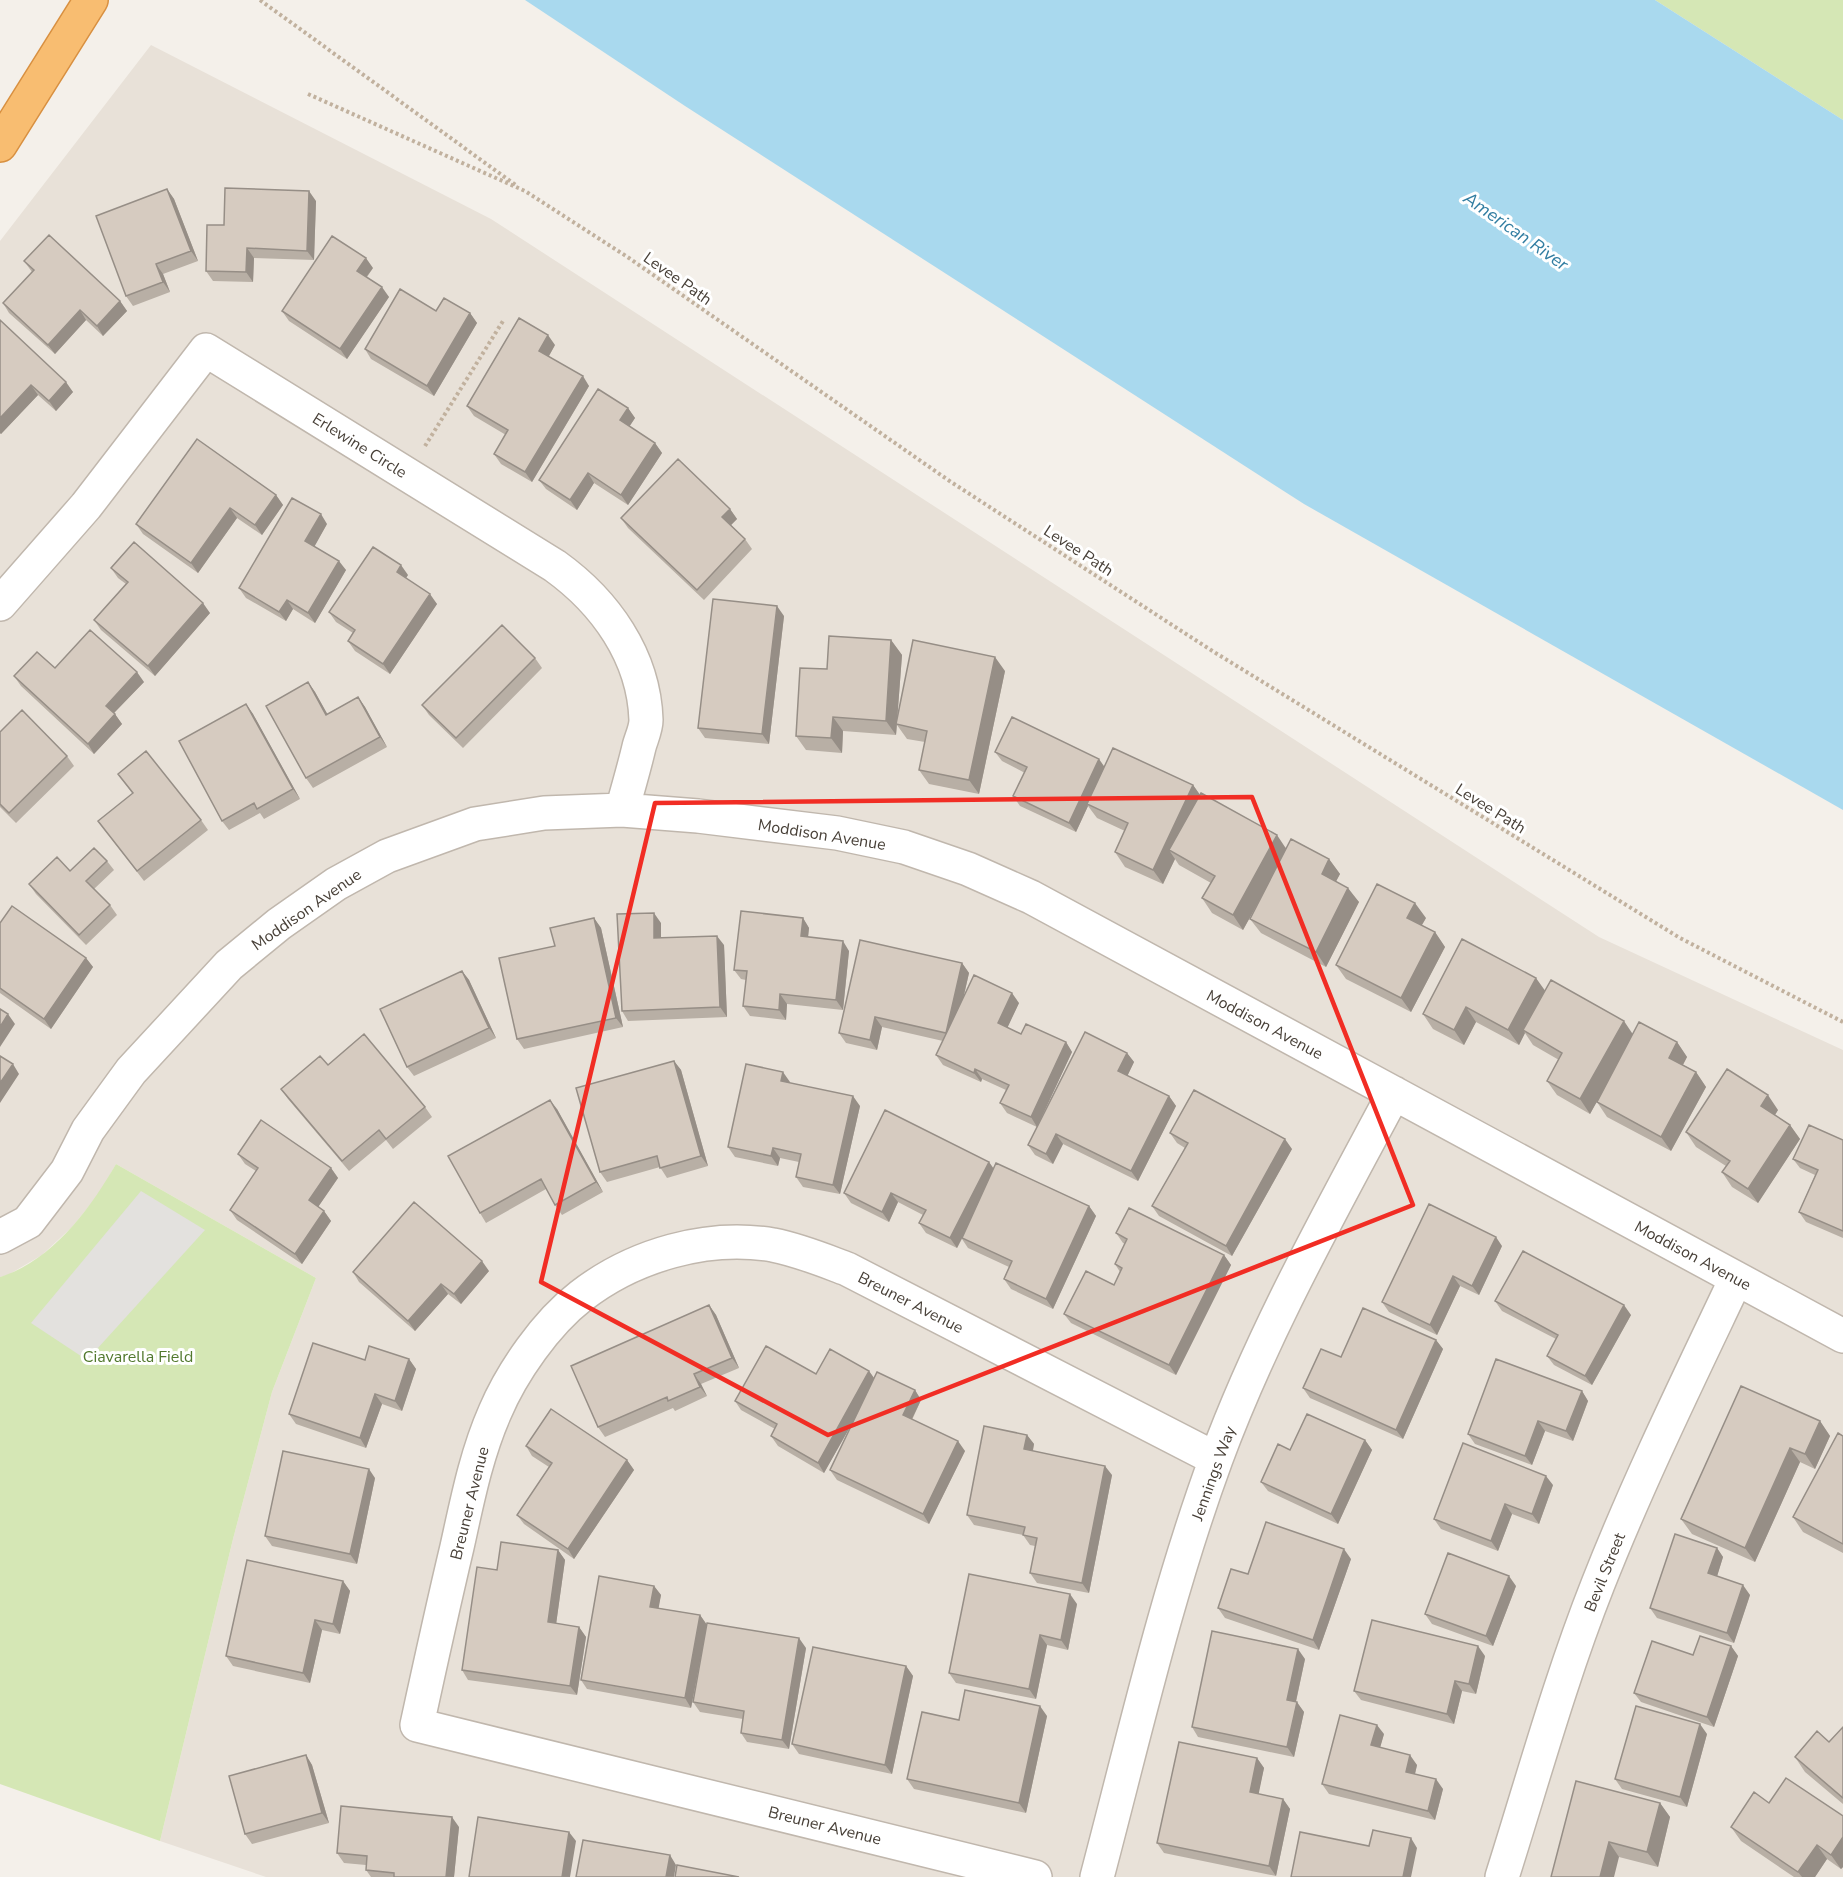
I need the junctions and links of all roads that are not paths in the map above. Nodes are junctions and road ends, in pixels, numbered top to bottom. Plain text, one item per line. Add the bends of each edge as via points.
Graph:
1 (91, 0) edge
2 (0, 145) edge
3 (0, 604) edge
4 (622, 810) junction
5 (1394, 1094) junction
6 (14, 1229) edge
7 (1736, 1279) junction
8 (1843, 1336) edge
9 (1216, 1459) junction
10 (1035, 1877) edge
11 (1097, 1877) edge
12 (1502, 1877) edge

1 - 2 highway
3 - 4 street, Erlewine Circle via 86,506 206,350 555,566 596,600 626,645 636,669 646,722
4 - 5 street, Moddison Avenue via 837,833 904,847 968,869 1030,897
4 - 6 street, Moddison Avenue via 544,813 475,824 387,856 279,924 229,965 131,1071 88,1130 67,1171
5 - 7 street, Moddison Avenue
5 - 9 street, Jennings Way via 1299,1270
7 - 8 street, Moddison Avenue
7 - 12 street, Bevil Street via 1653,1451 1597,1585
9 - 10 street, Breuner Avenue via 847,1269 799,1251 748,1243 672,1250 624,1269 581,1297 542,1335 495,1412 474,1468 417,1725
9 - 11 street, Jennings Way via 1173,1587

